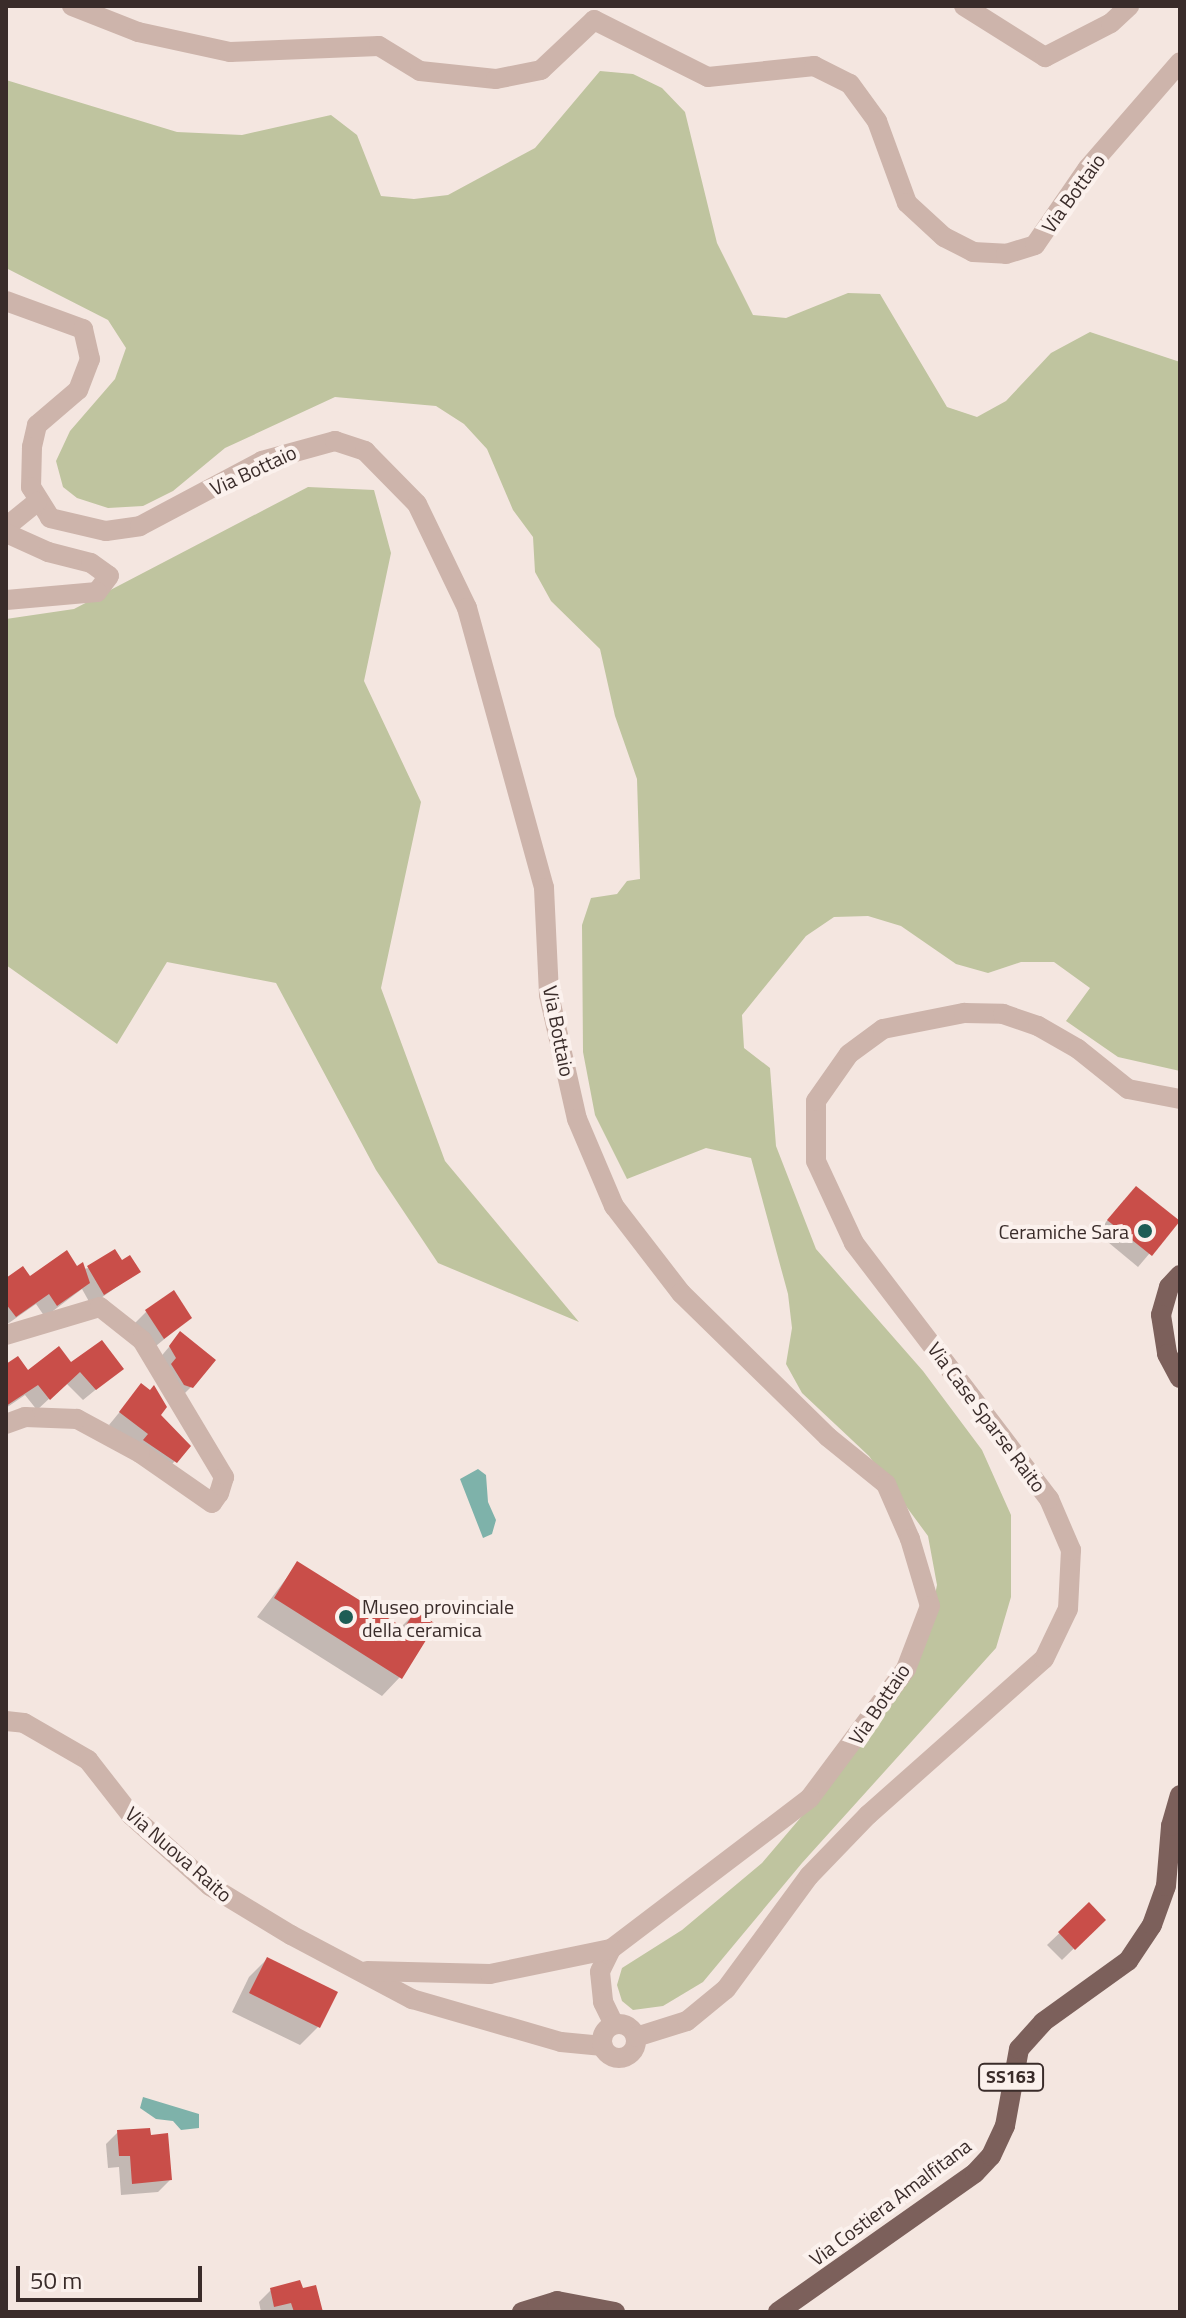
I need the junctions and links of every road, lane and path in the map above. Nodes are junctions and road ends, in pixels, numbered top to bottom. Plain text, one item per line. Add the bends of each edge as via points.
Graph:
1 (72, 6) edge
2 (964, 6) edge
3 (1129, 6) edge
4 (1180, 62) edge
5 (6, 301) edge
6 (37, 502) junction
7 (6, 527) edge
8 (6, 533) edge
9 (6, 600) edge
10 (1180, 1099) edge
11 (1180, 1275) edge
12 (6, 1335) edge
13 (1180, 1378) edge
14 (6, 1424) edge
15 (6, 1721) edge
16 (1180, 1795) edge
17 (611, 1949) junction
18 (367, 1971) junction
19 (614, 2025) junction
20 (636, 2037) junction
21 (603, 2046) junction
22 (522, 2312) edge
23 (615, 2312) edge
24 (778, 2312) edge

1 - 4 street, Via Bottaio via 138,32 230,52 379,46 420,71 496,79 541,70 594,20 708,77 814,66 850,84 877,121 907,203 944,237 973,252 1006,254 1035,245 1088,168
2 - 3 street via 1045,57 1111,23
5 - 6 street via 83,329 90,359 78,390 37,425 28,472
6 - 7 street
6 - 17 street, Via Bottaio via 64,525 106,531 140,526 262,461 335,441 365,451 417,504 467,608 544,888 549,995 577,1119 614,1206 681,1293 828,1437 886,1484 910,1539 930,1606 906,1669 859,1737 810,1798
8 - 9 street via 91,563 109,576 97,592
10 - 20 street, Via Case Sparse Raito via 1128,1089 1078,1049 1038,1026 1003,1014 964,1013 883,1029 849,1054 816,1101 816,1161 854,1243 1049,1499 1071,1550 1068,1609 1044,1659 868,1815 809,1876 726,1989 687,2021
11 - 13 main road via 1169,1287 1161,1315 1167,1354
12 - 14 street via 100,1307 142,1340 224,1477 212,1503 140,1453 77,1419 25,1417
15 - 18 street, Via Nuova Raito via 24,1723 88,1760 131,1815 223,1897
16 - 24 main road, Via Costiera Amalfitana / SS163 via 1171,1826 1166,1886 1152,1925 1128,1961 1043,2022 1019,2049 1005,2126 991,2156 940,2199
17 - 18 street via 490,1974
17 - 19 street via 600,1972 603,2002
18 - 21 street, Via Case Sparse Raito via 412,1999 561,2042
19 - 20 street via 625,2025
19 - 21 street via 606,2031
20 - 21 street, Via Case Sparse Raito via 635,2049 621,2058
22 - 23 main road via 557,2301

